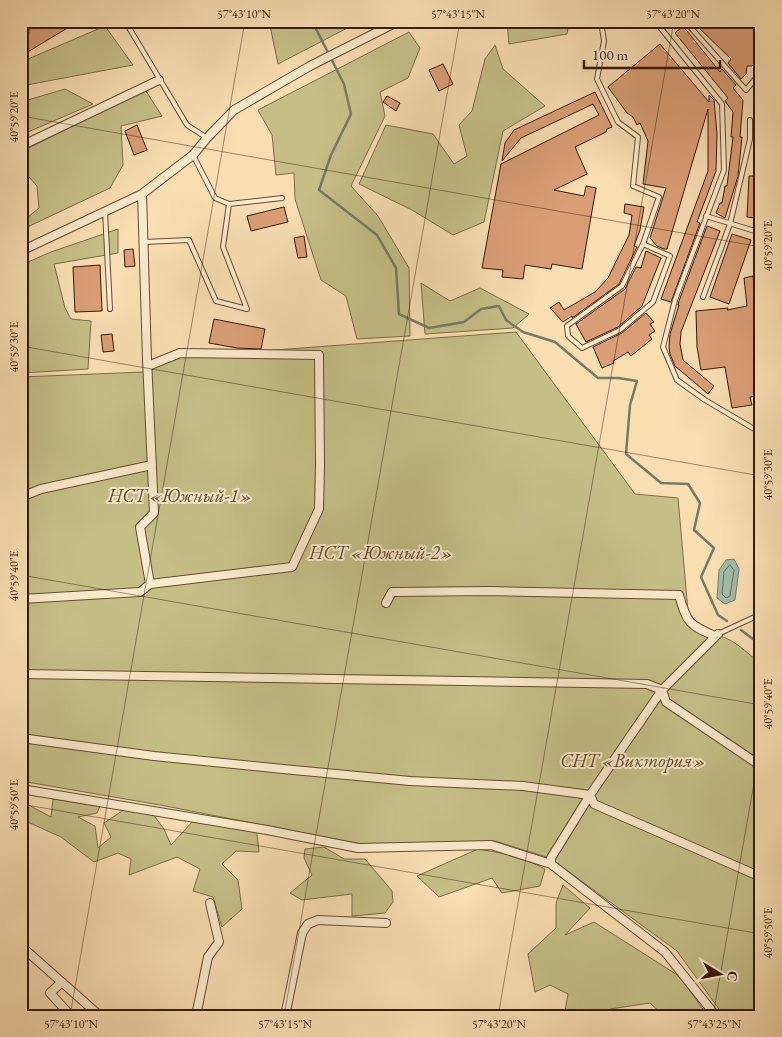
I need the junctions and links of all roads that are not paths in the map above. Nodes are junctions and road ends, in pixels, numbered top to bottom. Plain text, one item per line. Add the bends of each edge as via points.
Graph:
1 (124, 21) edge
2 (602, 21) edge
3 (655, 21) edge
4 (666, 21) edge
5 (684, 21) edge
6 (394, 22) edge
7 (660, 27) junction
8 (761, 72) edge
9 (159, 80) junction
10 (750, 120) dead end
11 (210, 135) junction
12 (21, 146) edge
13 (193, 155) junction
14 (142, 194) junction
15 (282, 198) dead end
16 (229, 204) junction
17 (105, 211) junction
18 (706, 216) junction
19 (730, 224) junction
20 (761, 231) edge
21 (143, 242) junction
22 (643, 244) junction
23 (21, 251) edge
24 (703, 297) dead end
25 (110, 309) dead end
26 (148, 366) junction
27 (761, 433) edge
28 (152, 465) junction
29 (21, 497) edge
30 (150, 584) junction
31 (21, 598) edge
32 (386, 603) dead end
33 (761, 614) edge
34 (716, 635) junction
35 (21, 674) edge
36 (662, 690) junction
37 (21, 738) edge
38 (761, 766) edge
39 (21, 789) edge
40 (590, 795) junction
41 (551, 864) junction
42 (761, 877) edge
43 (210, 903) dead end
44 (386, 923) dead end
45 (21, 946) edge
46 (62, 982) junction
47 (70, 1016) edge
48 (100, 1016) edge
49 (196, 1016) edge
50 (285, 1016) edge
51 (716, 1016) edge

1 - 9 lane
2 - 22 lane via 604,41 597,79 618,122 638,137 633,186 659,197
3 - 7 lane
4 - 7 lane
5 - 7 lane
5 - 8 lane via 746,90
6 - 11 street via 234,110
7 - 18 lane via 722,104 724,170
9 - 11 lane via 187,125
9 - 12 street
10 - 19 lane via 750,139
11 - 13 street
13 - 14 street
13 - 16 lane via 215,198
14 - 17 street
14 - 21 street
15 - 16 lane
16 - 21 lane via 223,247 247,310 216,301 189,240
17 - 23 street
17 - 25 lane
18 - 19 lane
18 - 27 lane via 675,300 663,347 677,380
19 - 20 lane
19 - 24 lane
21 - 26 street
22 - 22 lane via 622,286 567,326 568,336 582,348 620,330 653,302 670,256
26 - 28 street
26 - 30 street via 180,354 319,356 318,509 292,567
28 - 29 street via 41,489
28 - 30 street via 154,513 140,527
30 - 31 street via 140,592
32 - 34 street via 392,592 680,596 686,618 696,628
33 - 34 lane
34 - 36 street
35 - 36 street via 647,684
36 - 38 street via 666,702
36 - 40 street
37 - 40 street via 283,769 410,781 523,786
39 - 41 street via 358,848 491,845
40 - 41 street via 550,858
40 - 42 street via 594,804
41 - 51 street via 665,952
43 - 49 street via 218,942 208,957
44 - 50 street via 318,920 308,924 302,933
45 - 46 street
46 - 47 street via 50,993
46 - 48 street

